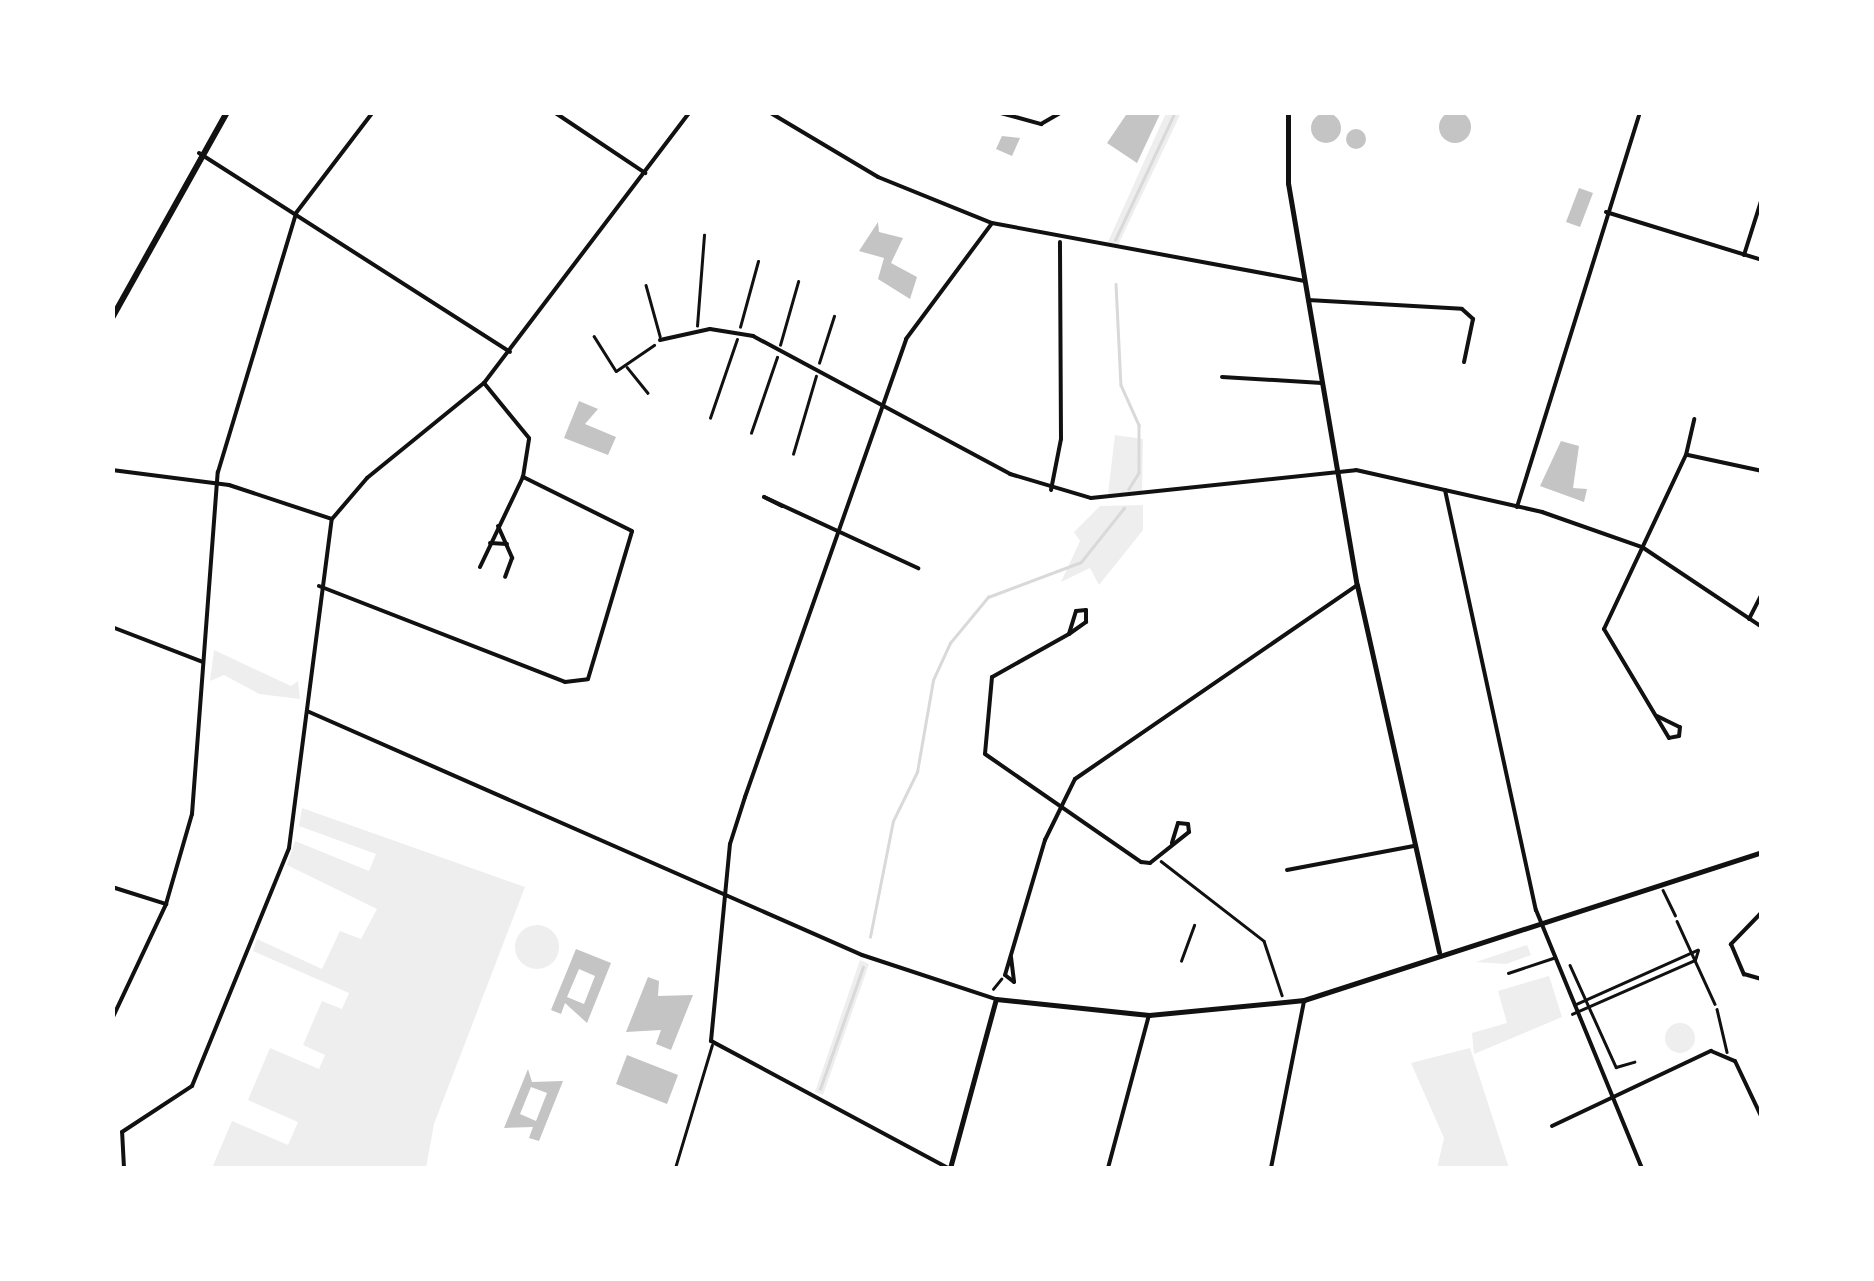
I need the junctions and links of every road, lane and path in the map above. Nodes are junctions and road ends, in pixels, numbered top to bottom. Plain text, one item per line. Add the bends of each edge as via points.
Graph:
1 (227, 112) edge
2 (373, 112) edge
3 (554, 112) edge
4 (690, 112) edge
5 (769, 112) edge
6 (998, 112) edge
7 (1062, 112) edge
8 (1288, 112) edge
9 (1640, 112) edge
10 (199, 153) junction
11 (645, 173) junction
12 (1762, 198) edge
13 (1606, 212) junction
14 (296, 213) junction
15 (992, 223) junction
16 (704, 235) dead end
17 (1060, 242) junction
18 (1744, 256) junction
19 (1762, 260) edge
20 (758, 261) dead end
21 (1304, 280) junction
22 (798, 282) dead end
23 (646, 285) dead end
24 (1308, 300) junction
25 (834, 316) dead end
26 (112, 318) edge
27 (697, 330) junction
28 (738, 332) junction
29 (594, 336) dead end
30 (661, 340) junction
31 (510, 352) junction
32 (779, 352) junction
33 (1464, 362) dead end
34 (626, 366) junction
35 (816, 376) junction
36 (1222, 378) dead end
37 (484, 383) junction
38 (1322, 383) junction
39 (648, 393) dead end
40 (882, 402) junction
41 (710, 418) dead end
42 (1694, 419) dead end
43 (751, 433) dead end
44 (793, 454) dead end
45 (1686, 455) junction
46 (112, 470) edge
47 (1762, 471) edge
48 (1337, 472) junction
49 (522, 477) junction
50 (217, 484) junction
51 (1052, 490) junction
52 (1445, 490) junction
53 (782, 506) dead end
54 (1517, 507) junction
55 (332, 519) junction
56 (498, 525) junction
57 (838, 528) junction
58 (490, 544) junction
59 (506, 544) junction
60 (1642, 547) junction
61 (480, 567) dead end
62 (918, 568) dead end
63 (506, 577) dead end
64 (1357, 585) junction
65 (319, 586) junction
66 (1762, 594) edge
67 (1749, 619) junction
68 (112, 627) edge
69 (1762, 627) edge
70 (1069, 634) junction
71 (203, 662) junction
72 (307, 711) junction
73 (1656, 716) junction
74 (1057, 805) junction
75 (1172, 843) dead end
76 (1414, 846) junction
77 (1762, 852) edge
78 (1156, 857) junction
79 (1287, 870) dead end
80 (1660, 884) junction
81 (112, 887) edge
82 (724, 890) junction
83 (166, 904) junction
84 (1762, 912) edge
85 (1677, 921) joint
86 (1539, 923) junction
87 (1194, 925) dead end
88 (1689, 947) junction
89 (1438, 952) junction
90 (1011, 957) junction
91 (1553, 958) junction
92 (1695, 960) junction
93 (1181, 961) dead end
94 (1570, 964) dead end
95 (1508, 973) dead end
96 (1005, 975) junction
97 (1762, 979) edge
98 (993, 989) dead end
99 (1584, 994) junction
100 (996, 999) junction
101 (1304, 1000) junction
102 (1284, 1004) junction
103 (1715, 1004) joint
104 (1575, 1006) dead end
105 (1589, 1007) junction
106 (1572, 1014) junction
107 (1149, 1015) junction
108 (112, 1019) edge
109 (712, 1046) junction
110 (1727, 1054) junction
111 (1630, 1062) dead end
112 (1616, 1096) junction
113 (1762, 1118) edge
114 (1552, 1126) dead end
115 (124, 1168) edge
116 (676, 1168) edge
117 (949, 1168) edge
118 (1108, 1168) edge
119 (1271, 1168) edge
120 (1642, 1168) edge

1 - 10 main road
2 - 14 street
3 - 11 street
4 - 11 street
5 - 15 street via 878,177
6 - 7 street via 1040,124
8 - 21 street
9 - 13 street
10 - 14 street
10 - 26 main road
11 - 31 street
12 - 18 street
13 - 18 street
13 - 54 street
14 - 31 street
14 - 50 street
15 - 17 street
15 - 40 street via 906,339
16 - 27 path
17 - 21 street
17 - 51 street via 1061,439
18 - 19 street
20 - 28 path
21 - 24 street
22 - 32 path
23 - 30 path
24 - 33 street via 1462,310 1473,319
24 - 38 street
25 - 35 path
27 - 28 street
27 - 30 street
28 - 32 street
28 - 41 path
29 - 34 path via 616,372
30 - 34 path
31 - 37 street
32 - 35 street
32 - 43 path
34 - 39 path
35 - 40 street
35 - 44 path
36 - 38 street
37 - 49 street via 528,438
37 - 55 street via 366,478
38 - 48 street
40 - 51 street
40 - 57 street
42 - 45 street
45 - 47 street
45 - 60 street
46 - 50 street
48 - 51 street via 1145,499
48 - 52 street
48 - 64 street
49 - 56 street
49 - 65 street via 632,531 582,684
50 - 55 street
50 - 71 street
52 - 54 street
52 - 86 street
53 - 57 street
54 - 60 street
55 - 65 street
56 - 58 street
56 - 59 street
57 - 62 street
57 - 82 street via 734,828
58 - 59 street
58 - 61 street
59 - 63 street
60 - 67 street
60 - 73 street via 1604,638
64 - 74 street via 1085,770
64 - 76 street
65 - 72 street
66 - 67 street
67 - 69 street
68 - 71 street
70 - 70 street via 1076,611 1086,610 1086,622
70 - 74 street via 992,677 983,746 989,760
71 - 83 street via 192,814
72 - 82 street
72 - 115 street via 290,848 198,1071 186,1091 122,1132 117,1156
73 - 73 street via 1669,738 1679,736 1680,727
74 - 78 street via 1141,862
74 - 90 street
75 - 78 street
76 - 79 street
76 - 89 street
77 - 80 street
78 - 102 path via 1264,941
80 - 85 path
80 - 86 street
81 - 83 street
82 - 100 street via 862,955
82 - 109 street
83 - 108 street
84 - 97 street via 1731,942 1744,974
85 - 88 street
86 - 89 street
86 - 91 street
87 - 93 path
88 - 92 street
88 - 99 street
89 - 101 street
90 - 96 street
90 - 96 street via 1018,979
91 - 95 street
91 - 106 street
92 - 103 street
92 - 105 street
94 - 99 street
96 - 98 path
99 - 104 street
99 - 105 street
100 - 107 street
100 - 117 street
101 - 102 street
101 - 119 street
102 - 107 street
103 - 110 path via 1731,1039
105 - 106 street
105 - 111 street via 1616,1067
106 - 112 street
107 - 118 street
109 - 116 street
109 - 117 street
110 - 112 street via 1701,1052
110 - 113 street
112 - 114 street
112 - 120 street

